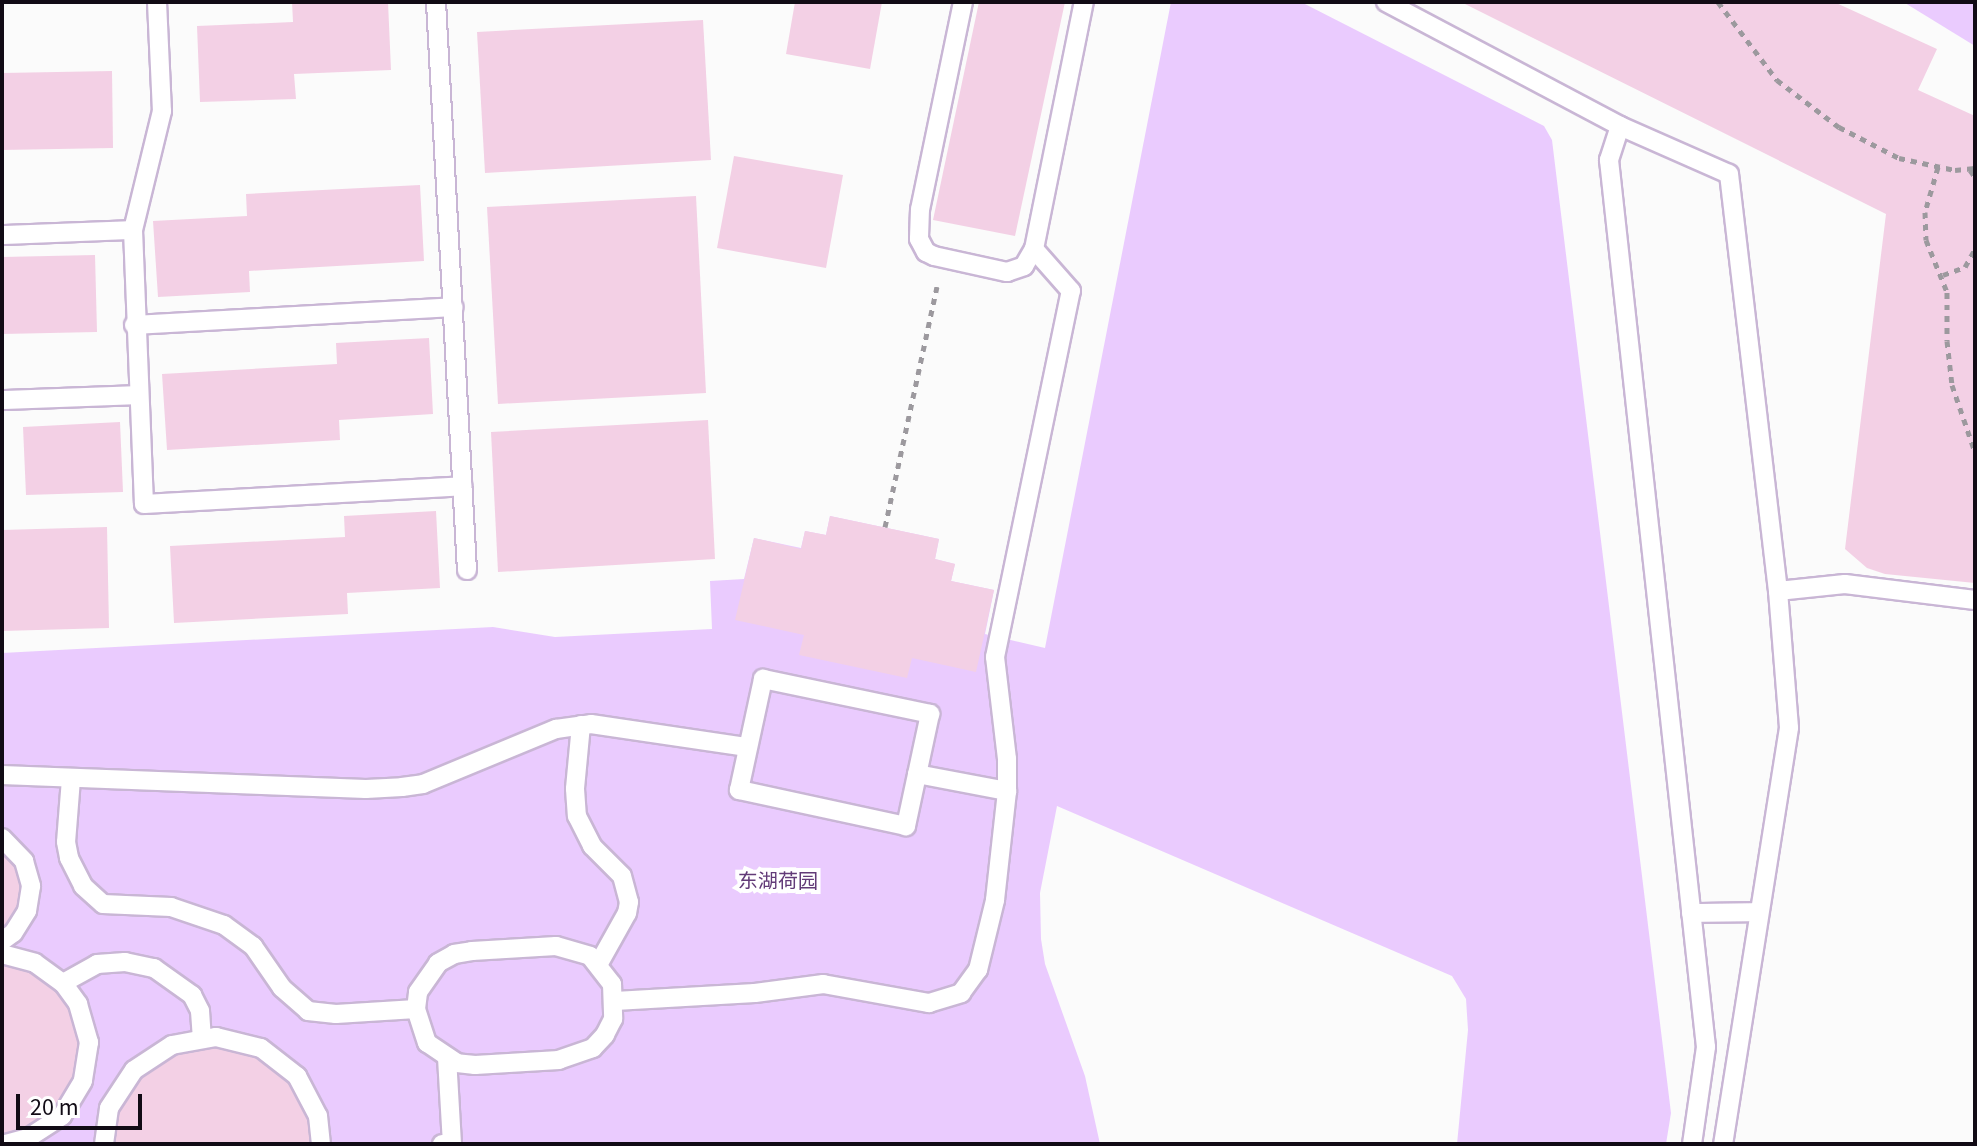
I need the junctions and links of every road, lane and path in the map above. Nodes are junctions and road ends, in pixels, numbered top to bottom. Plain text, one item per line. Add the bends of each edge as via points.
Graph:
1 (157, 2) edge
2 (436, 2) edge
3 (963, 2) edge
4 (1084, 2) edge
5 (1386, 2) edge
6 (1718, 2) edge
7 (1620, 126) junction
8 (1938, 167) junction
9 (1972, 169) edge
10 (1975, 177) edge
11 (133, 230) junction
12 (2, 235) edge
13 (1034, 249) junction
14 (1975, 249) edge
15 (943, 258) junction
16 (1943, 275) junction
17 (453, 307) junction
18 (134, 325) junction
19 (138, 395) junction
20 (2, 400) edge
21 (1975, 452) edge
22 (462, 486) junction
23 (885, 527) dead end
24 (467, 570) dead end
25 (1778, 591) junction
26 (1975, 600) edge
27 (581, 725) junction
28 (747, 747) junction
29 (917, 774) junction
30 (2, 775) edge
31 (71, 779) junction
32 (1007, 791) junction
33 (2, 838) edge
34 (1759, 912) junction
35 (1691, 913) junction
36 (2, 941) edge
37 (2, 954) edge
38 (599, 963) junction
39 (63, 983) junction
40 (615, 1001) junction
41 (416, 1009) junction
42 (202, 1038) junction
43 (447, 1058) junction
44 (81, 1086) junction
45 (113, 1102) junction
46 (10, 1144) edge
47 (104, 1144) edge
48 (321, 1144) edge
49 (442, 1144) edge
50 (1692, 1144) edge
51 (1723, 1144) edge

1 - 11 lane via 162,111
2 - 17 lane
3 - 15 lane via 918,223 926,252
4 - 13 lane
5 - 7 lane
6 - 8 path via 1777,80 1803,103 1887,152
7 - 25 lane via 1729,174
7 - 35 lane via 1609,160
8 - 9 path
8 - 16 path via 1927,196 1925,223 1931,256
9 - 10 path
11 - 12 lane
11 - 18 lane
13 - 15 lane via 1024,266 1007,272
13 - 32 lane via 1071,291 995,657
14 - 16 path via 1965,267
15 - 23 path
16 - 21 path via 1952,385
17 - 18 lane
17 - 22 lane
18 - 19 lane
19 - 20 lane
19 - 22 lane via 144,504
22 - 24 lane
25 - 26 lane via 1845,584
25 - 34 lane via 1789,728
27 - 28 lane via 614,725
27 - 31 lane via 556,729 423,784 402,787
27 - 38 lane via 577,816 592,846 622,876 629,902
28 - 29 lane via 739,790 906,826
28 - 29 lane via 763,679 930,714
29 - 32 lane
30 - 31 lane
31 - 41 lane via 69,858 83,886 103,904 171,907 224,925 253,946 282,988 308,1011
32 - 40 lane via 985,945 978,970 961,993 929,1003 809,984 755,993
33 - 36 lane via 24,861 31,886 27,911
34 - 35 lane
34 - 51 lane
35 - 50 lane via 1706,1047
37 - 39 lane via 35,963
38 - 40 lane
38 - 41 lane via 574,948 556,946 454,954 426,976
39 - 42 lane via 97,964 154,968 192,995 200,1011
39 - 44 lane via 86,1022 88,1062
40 - 43 lane via 605,1035 577,1056 475,1065
41 - 43 lane via 427,1043
42 - 45 lane via 152,1055 134,1070
42 - 48 lane via 239,1040 280,1060 309,1095
43 - 49 lane via 452,1144
44 - 45 lane
44 - 46 lane via 62,1116
45 - 47 lane

